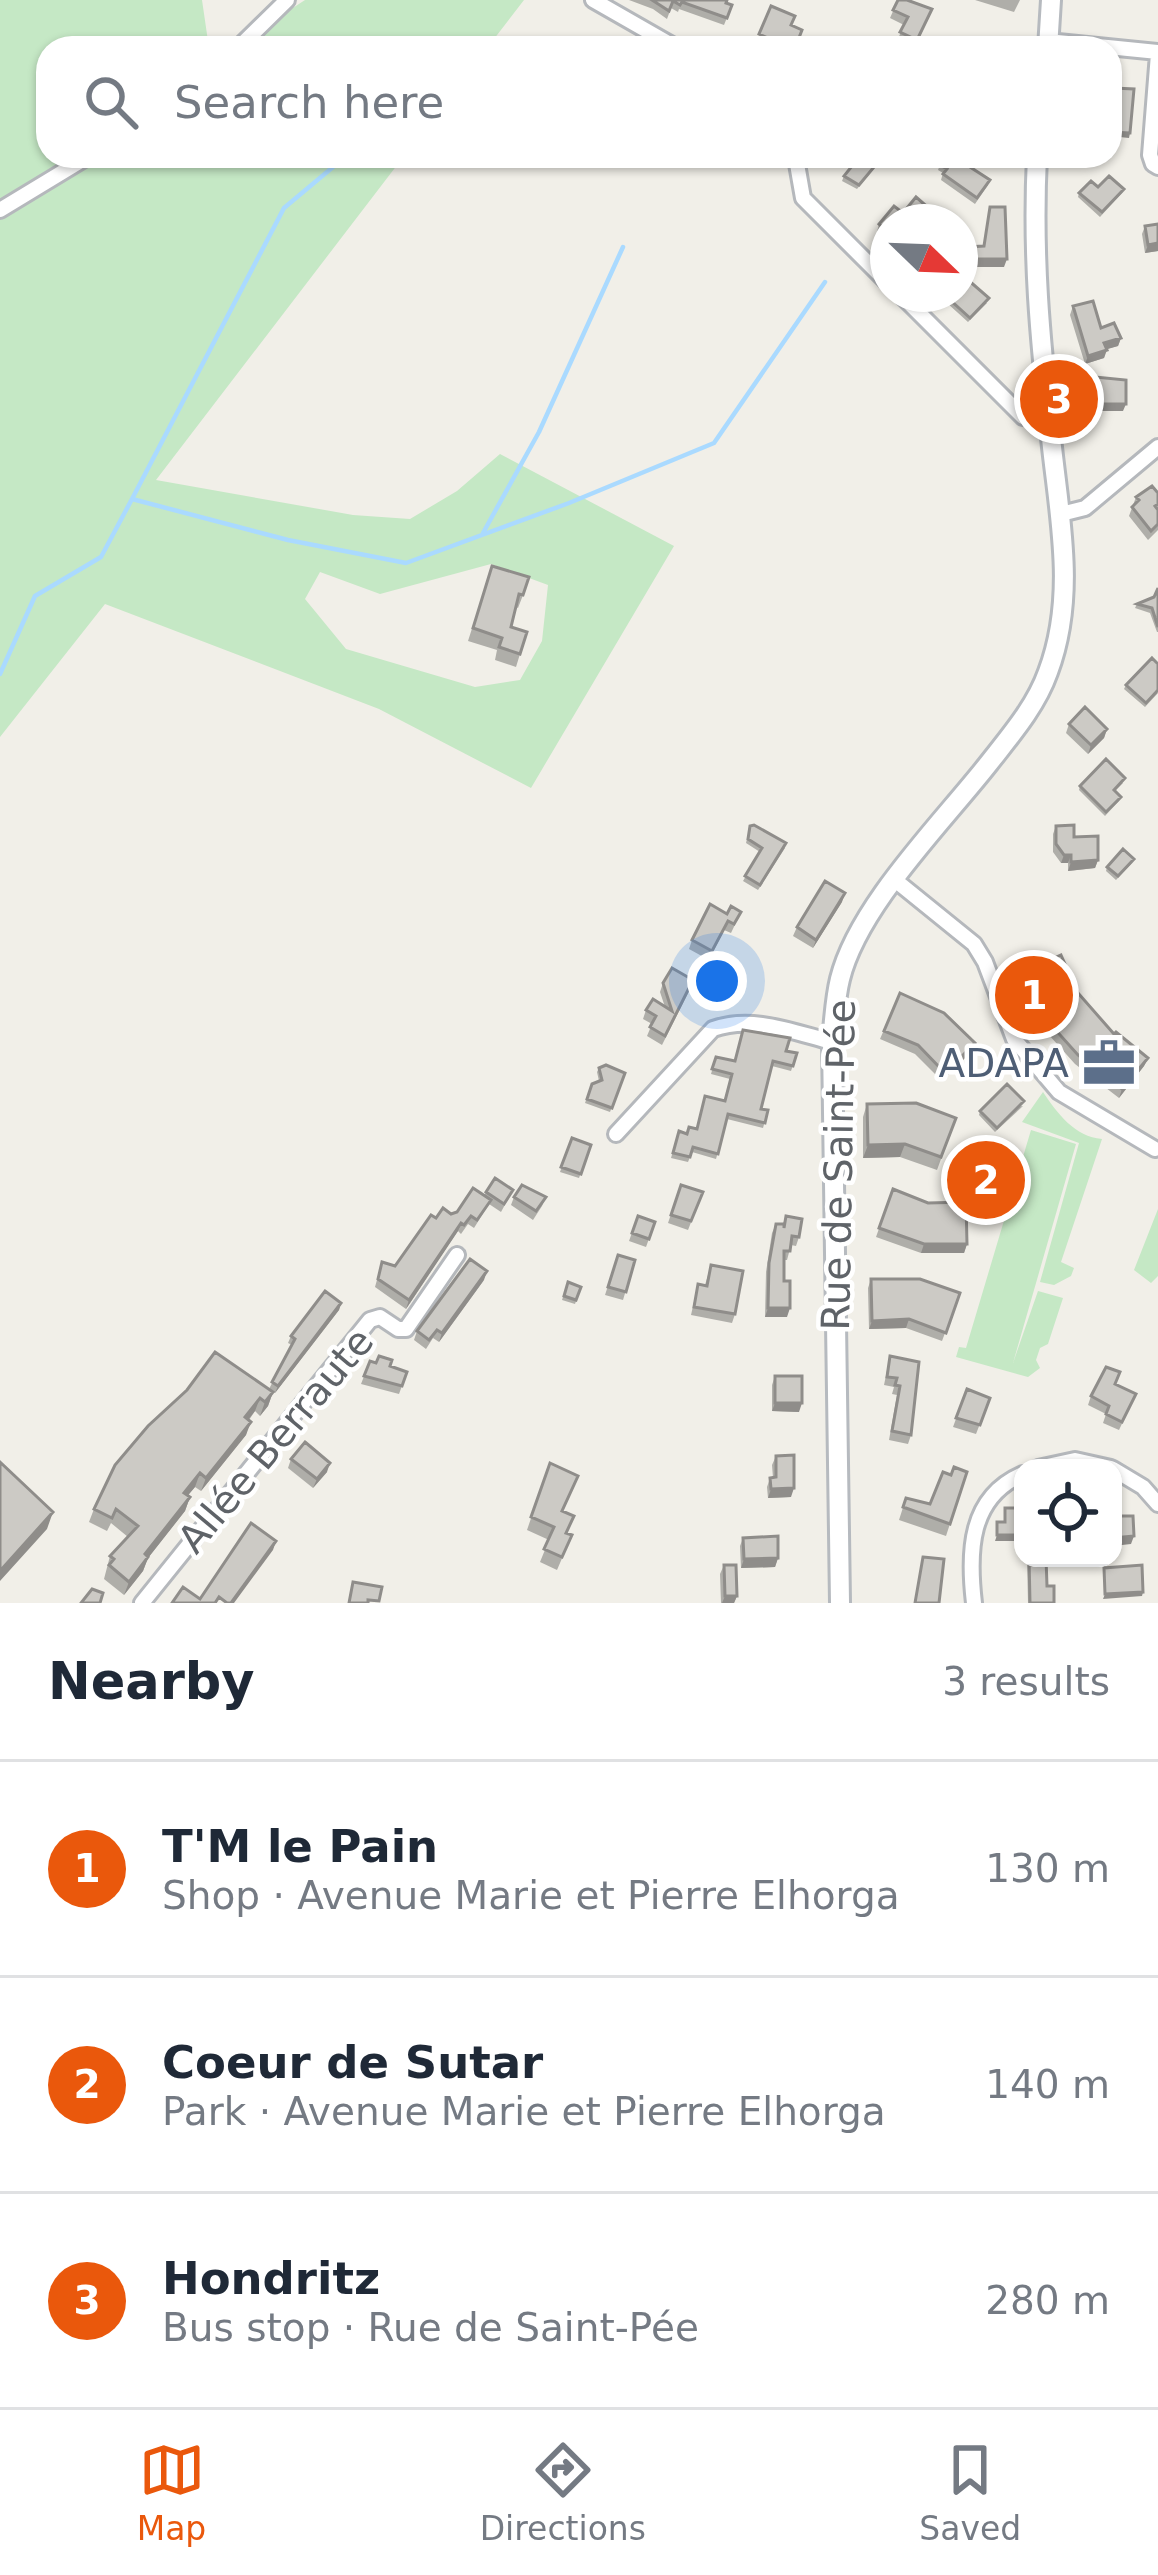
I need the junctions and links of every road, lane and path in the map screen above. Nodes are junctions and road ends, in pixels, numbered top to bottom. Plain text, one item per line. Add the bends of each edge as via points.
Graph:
1 (287, 0) edge
2 (593, 0) edge
3 (1051, 0) edge
4 (250, 36) edge
5 (656, 36) edge
6 (1049, 36) edge
7 (1122, 50) edge
8 (1158, 53) edge
9 (1158, 167) edge
10 (68, 168) edge
11 (798, 168) edge
12 (1037, 168) edge
13 (0, 210) edge
14 (870, 265) edge
15 (917, 312) edge
16 (1049, 422) junction
17 (1158, 447) edge
18 (1061, 514) junction
19 (896, 880) junction
20 (832, 1042) junction
21 (616, 1134) dead end
22 (1155, 1149) dead end
23 (458, 1255) dead end
24 (1122, 1474) edge
25 (1014, 1478) edge
26 (1158, 1504) edge
27 (142, 1603) edge
28 (840, 1603) edge
29 (974, 1603) edge

1 - 4 street
2 - 5 street
3 - 6 main road
7 - 8 street
8 - 9 street via 1150,154
10 - 13 street
11 - 14 street via 802,198
12 - 16 main road, Rue de Saint-Pée via 1034,248
15 - 16 street via 1023,417
16 - 18 main road, Rue de Saint-Pée
17 - 18 street via 1085,508
18 - 19 main road, Rue de Saint-Pée via 1063,610 1047,675 1014,732
19 - 20 main road, Rue de Saint-Pée via 852,946
19 - 22 street via 974,944 1014,1039 1059,1092
20 - 21 street via 729,1023 713,1030
20 - 28 main road, Rue de Saint-Pée
23 - 27 street, Allée Berraute via 406,1329 370,1320
24 - 26 street
25 - 29 street via 992,1493 979,1518 969,1562

